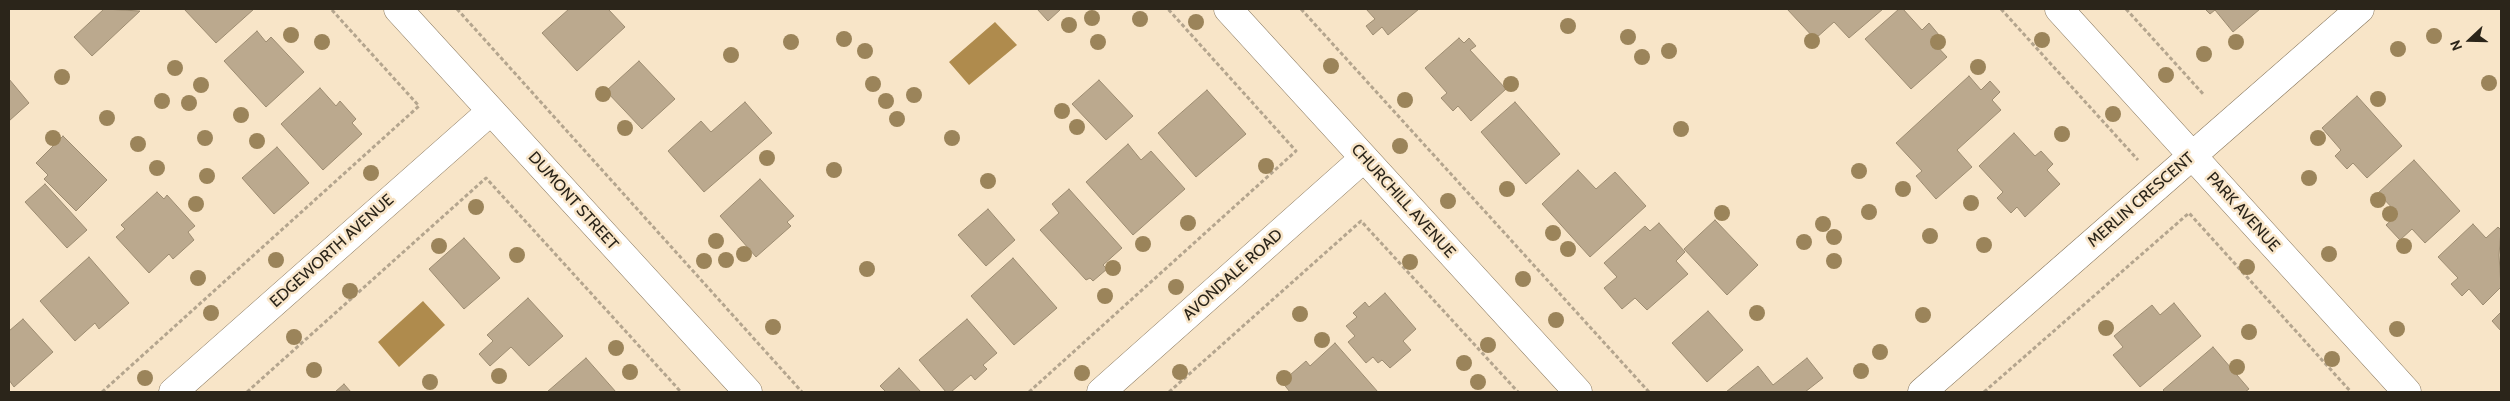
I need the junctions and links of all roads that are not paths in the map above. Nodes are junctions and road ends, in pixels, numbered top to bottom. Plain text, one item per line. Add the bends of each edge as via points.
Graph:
1 (398, 9) edge
2 (1228, 9) edge
3 (2059, 9) edge
4 (2360, 9) edge
5 (491, 111) junction
6 (2192, 156) junction
7 (1364, 158) junction
8 (173, 392) edge
9 (748, 392) edge
10 (1101, 392) edge
11 (1578, 392) edge
12 (1922, 392) edge
13 (2407, 392) edge

1 - 5 street, DUMONT STREET
2 - 7 street, CHURCHILL AVENUE
3 - 6 street, PARK AVENUE
4 - 6 street, MERLIN CRESCENT
5 - 8 street, EDGEWORTH AVENUE
5 - 9 street, DUMONT STREET
6 - 12 street, MERLIN CRESCENT
6 - 13 street, PARK AVENUE
7 - 10 street, AVONDALE ROAD
7 - 11 street, CHURCHILL AVENUE

